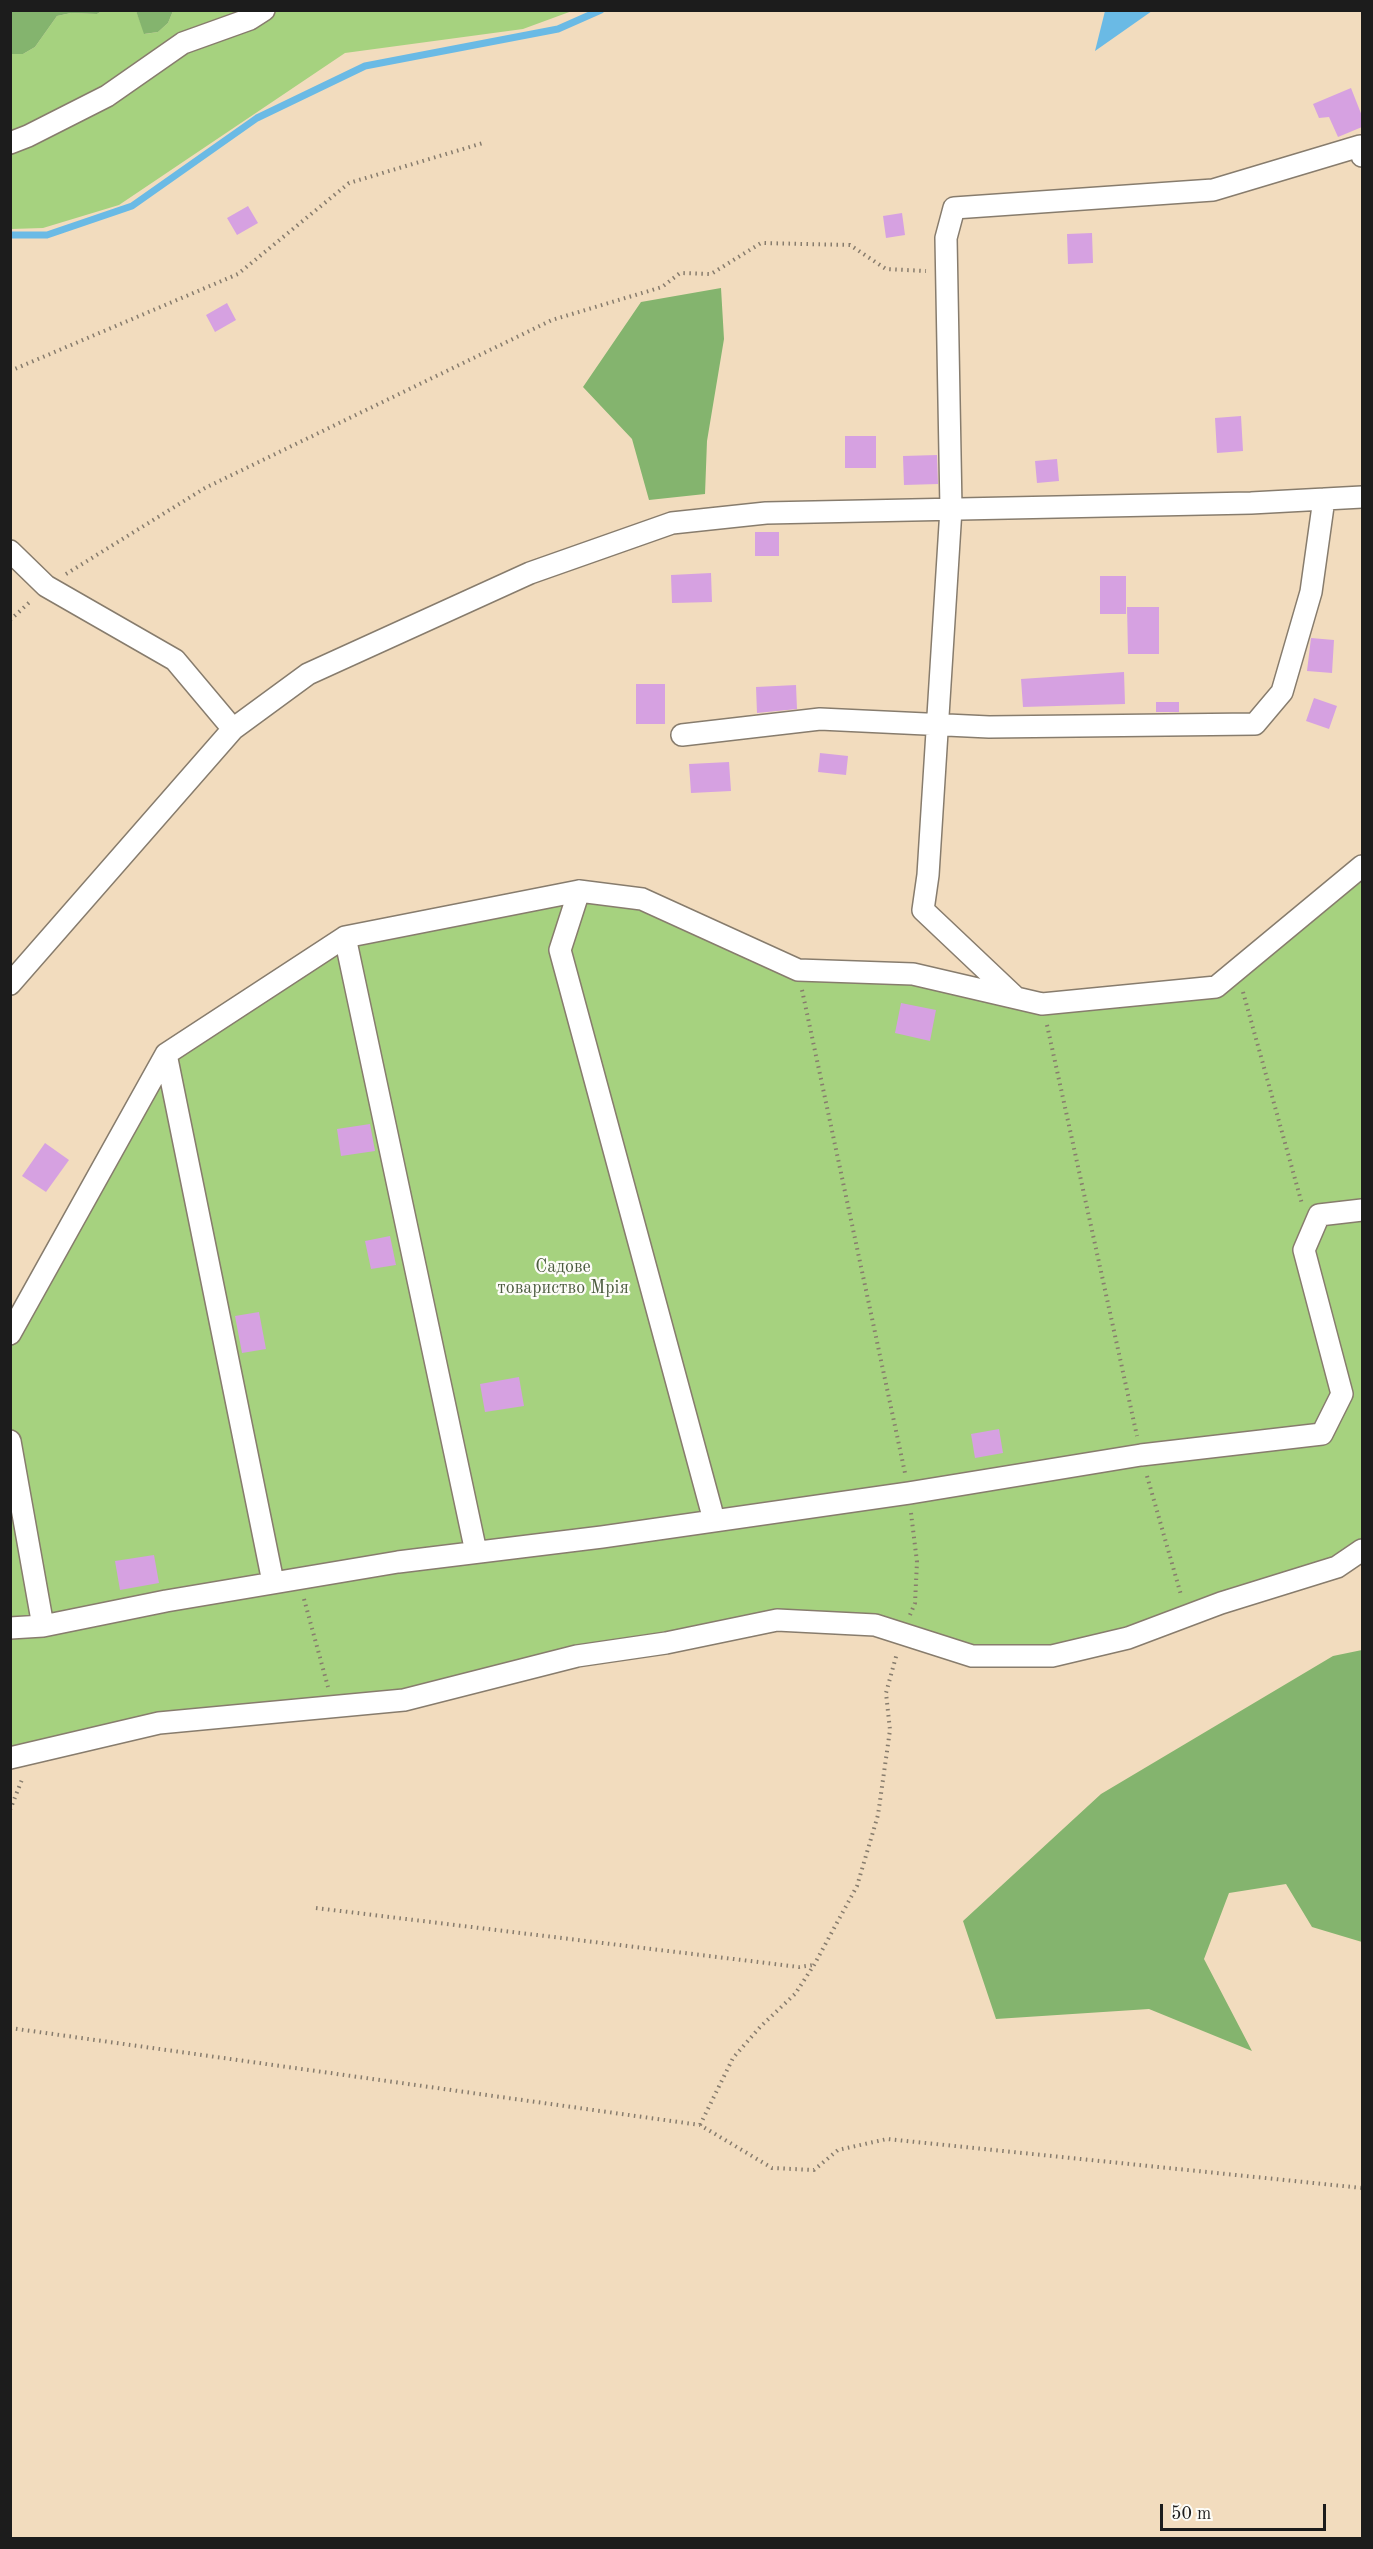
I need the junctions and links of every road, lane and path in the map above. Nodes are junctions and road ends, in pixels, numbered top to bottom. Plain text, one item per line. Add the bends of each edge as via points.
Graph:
1 (264, 10) edge
2 (10, 143) edge
3 (483, 143) dead end
4 (1362, 156) edge
5 (946, 272) junction
6 (10, 371) edge
7 (1362, 497) edge
8 (1324, 499) junction
9 (951, 509) junction
10 (10, 551) edge
11 (46, 586) junction
12 (10, 620) edge
13 (937, 724) junction
14 (233, 729) junction
15 (682, 735) dead end
16 (1362, 867) edge
17 (579, 891) junction
18 (345, 937) junction
19 (798, 970) junction
20 (1238, 970) junction
21 (10, 984) edge
22 (1016, 998) junction
23 (1042, 1004) junction
24 (166, 1054) junction
25 (1362, 1210) edge
26 (1311, 1233) junction
27 (10, 1334) edge
28 (10, 1441) edge
29 (1142, 1455) junction
30 (909, 1493) junction
31 (714, 1520) junction
32 (1362, 1550) edge
33 (477, 1552) junction
34 (299, 1578) junction
35 (273, 1582) junction
36 (1182, 1598) dead end
37 (43, 1626) junction
38 (10, 1628) edge
39 (902, 1634) junction
40 (332, 1706) junction
41 (19, 1755) edge
42 (10, 1810) edge
43 (316, 1908) dead end
44 (814, 1965) junction
45 (10, 2028) edge
46 (700, 2125) junction
47 (1362, 2187) edge

1 - 2 street via 250,19 183,43 107,96
3 - 6 path via 349,183 238,274
4 - 5 street via 1360,146 1213,190 954,208 945,238
5 - 9 street
5 - 11 path via 886,269 850,245 761,243 711,274 680,273 663,287 542,325 205,488
7 - 8 street
8 - 9 street
8 - 13 street via 1311,592 1282,692 1255,724 989,728
9 - 13 street
9 - 14 street via 766,513 672,523 530,573 308,674
10 - 11 street
11 - 12 path
11 - 14 street via 175,660
13 - 15 street via 820,718
13 - 22 street via 923,910
14 - 21 street
16 - 20 street
17 - 18 street
17 - 19 street via 642,899
17 - 31 street via 560,950
18 - 24 street
18 - 33 street
19 - 22 street via 913,974
19 - 30 path
20 - 23 street via 1216,987
20 - 26 path
22 - 23 street
23 - 29 path
24 - 27 street
24 - 35 street
25 - 26 street via 1319,1215
26 - 29 street via 1304,1250 1341,1394 1323,1434
28 - 37 street
29 - 30 street
29 - 36 path
30 - 31 street
30 - 39 path via 917,1562 915,1603
31 - 33 street
32 - 39 street via 1337,1567 1221,1603 1128,1638 1052,1656 972,1656
33 - 34 street
34 - 35 street
34 - 40 path
35 - 37 street
37 - 38 street
39 - 40 street via 875,1625 777,1620 577,1656 404,1700
39 - 44 path via 886,1693 890,1730 878,1815 857,1886
40 - 41 street via 159,1723
41 - 42 path via 25,1772
43 - 44 path via 799,1967
44 - 46 path via 795,1994 733,2058
45 - 46 path
46 - 47 path via 772,2168 814,2170 838,2150 888,2139

